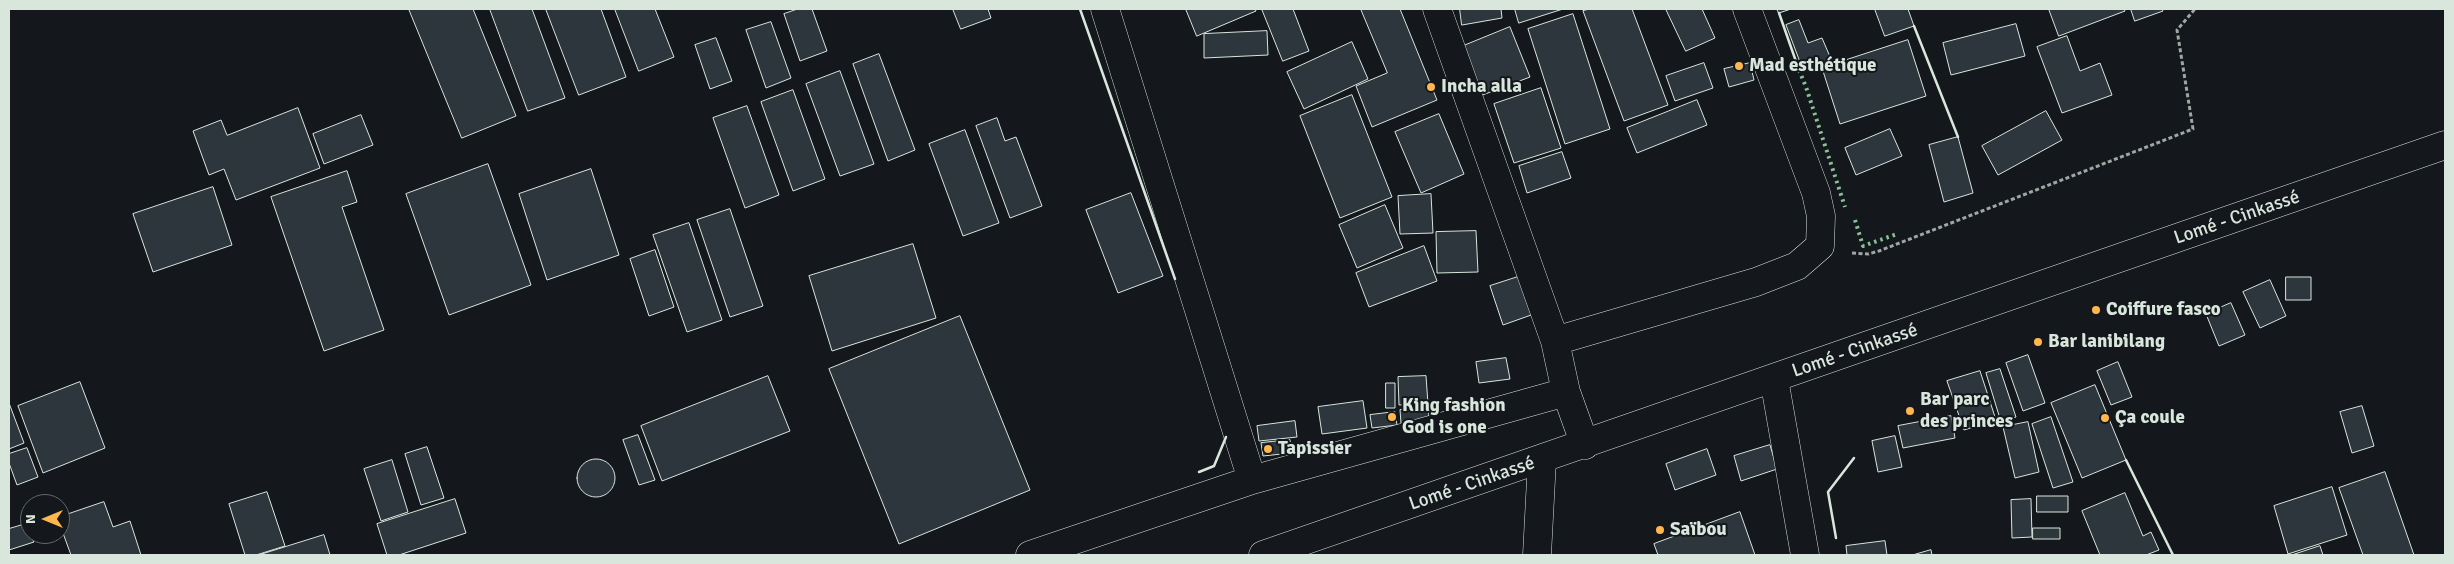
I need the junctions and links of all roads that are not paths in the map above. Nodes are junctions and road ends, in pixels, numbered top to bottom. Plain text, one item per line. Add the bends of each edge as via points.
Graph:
1 (1105, 9) edge
2 (1436, 9) edge
3 (1747, 9) edge
4 (2445, 145) edge
5 (1555, 341) junction
6 (1774, 379) junction
7 (1566, 392) junction
8 (1585, 445) junction
9 (1542, 460) junction
10 (1252, 480) junction
11 (1030, 555) edge
12 (1263, 555) edge
13 (1537, 555) edge
14 (1806, 555) edge

1 - 10 main road
2 - 5 main road
3 - 5 main road via 1816,192 1821,216 1820,246 1797,266 1756,282
4 - 6 main road, Lomé - Cinkassé
5 - 7 main road
6 - 8 main road, Lomé - Cinkassé
6 - 14 main road
7 - 8 main road
7 - 10 main road
8 - 9 main road, Lomé - Cinkassé
9 - 12 main road, Lomé - Cinkassé
9 - 13 main road
10 - 11 main road

